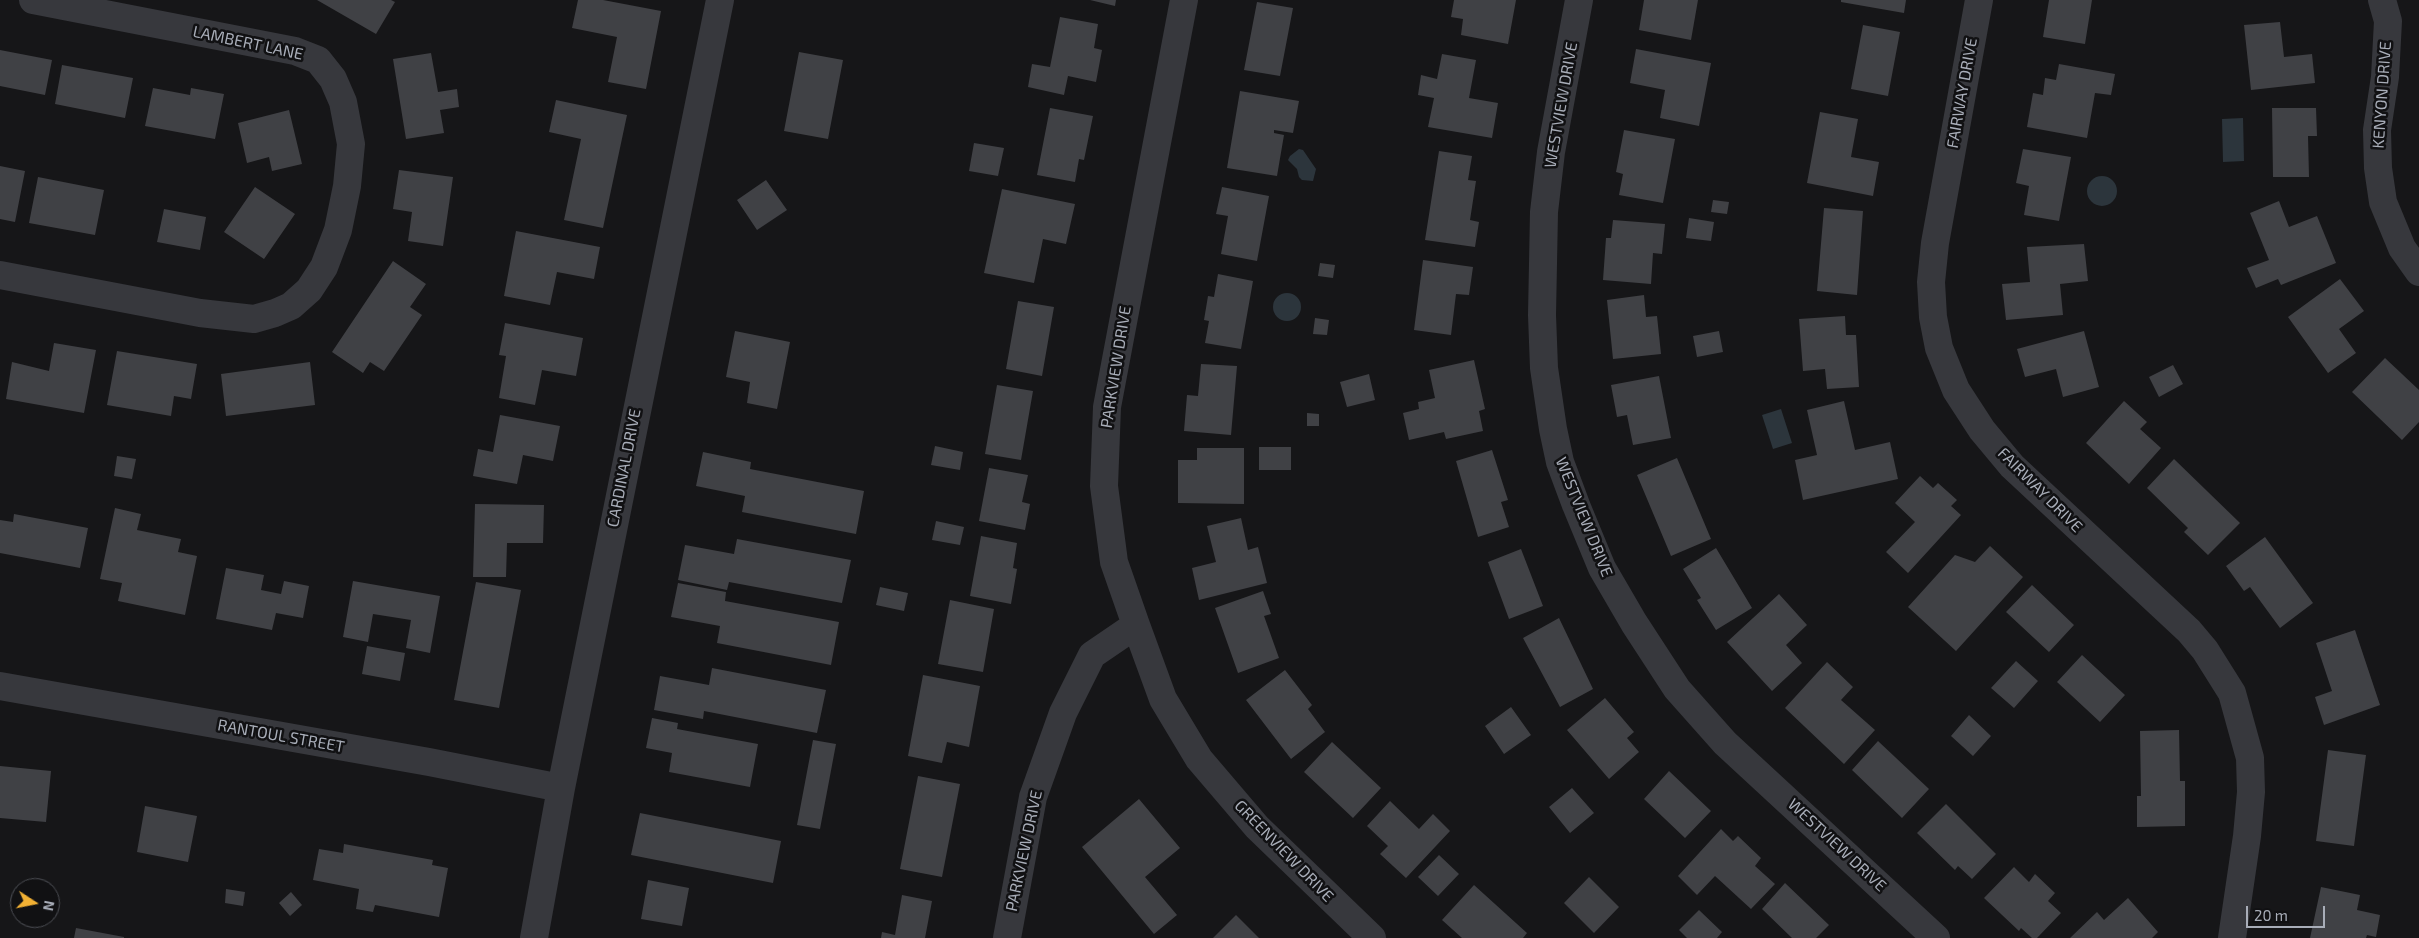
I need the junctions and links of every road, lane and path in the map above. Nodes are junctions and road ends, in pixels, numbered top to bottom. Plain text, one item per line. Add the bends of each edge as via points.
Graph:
1 (33, 0) edge
2 (720, 0) edge
3 (1184, 0) edge
4 (1579, 0) edge
5 (1979, 0) edge
6 (2382, 0) edge
7 (2419, 272) edge
8 (0, 275) edge
9 (1136, 625) junction
10 (0, 686) edge
11 (561, 788) junction
12 (534, 938) edge
13 (1007, 938) edge
14 (1372, 938) edge
15 (1936, 938) edge
16 (2232, 938) edge

1 - 8 street, LAMBERT LANE via 295,51 318,60 333,79 343,102 350,144 347,186 338,230 324,267 309,290 291,306 274,314 254,319 200,313
2 - 11 street, CARDINAL DRIVE
3 - 9 street, PARKVIEW DRIVE via 1107,408 1105,495 1114,562
4 - 15 street, WESTVIEW DRIVE via 1551,152 1544,212 1542,315 1544,368 1553,429 1560,462 1576,505 1602,568 1677,690 1725,743
5 - 16 street, FAIRWAY DRIVE via 1935,243 1931,282 1939,348 1956,390 1982,430 2012,466 2189,631 2232,693 2250,758 2251,792
6 - 7 street, KENYON DRIVE via 2388,21 2385,77 2377,130 2380,185 2383,202 2402,248
9 - 13 street, PARKVIEW DRIVE via 1092,655 1063,713 1033,797
9 - 14 street, GREENVIEW DRIVE via 1163,699 1199,758 1257,827
10 - 11 street, RANTOUL STREET
11 - 12 street, CARDINAL DRIVE

